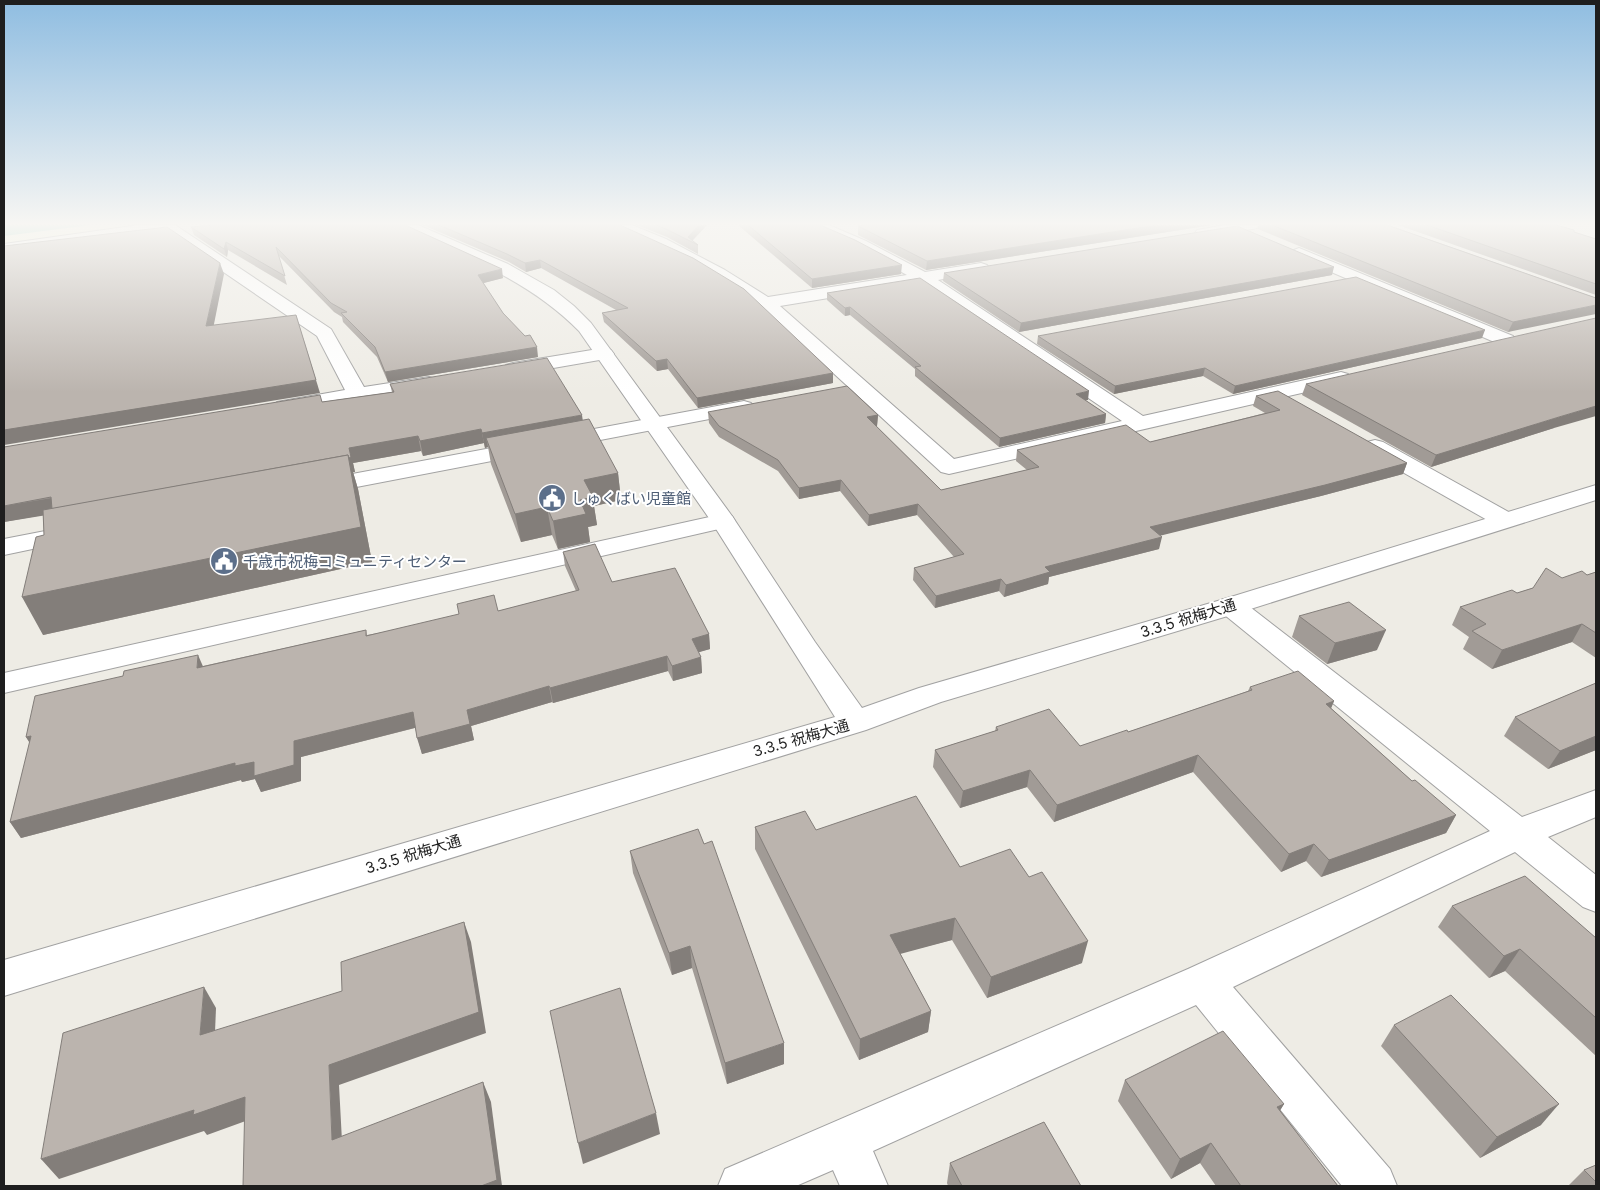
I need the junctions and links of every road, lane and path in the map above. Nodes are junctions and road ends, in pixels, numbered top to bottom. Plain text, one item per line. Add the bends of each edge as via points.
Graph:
1 (248, 281) edge
2 (525, 281) edge
3 (733, 281) edge
4 (908, 281) edge
5 (928, 281) edge
6 (1337, 281) edge
7 (1366, 281) edge
8 (1328, 282) edge
9 (765, 303) junction
10 (1036, 337) edge
11 (1017, 340) junction
12 (1477, 347) edge
13 (604, 354) junction
14 (490, 373) edge
15 (1364, 373) edge
16 (452, 379) edge
17 (859, 386) junction
18 (831, 391) edge
19 (1278, 392) junction
20 (357, 394) junction
21 (765, 403) edge
22 (1303, 406) edge
23 (261, 410) edge
24 (652, 423) junction
25 (1140, 424) junction
26 (1354, 435) edge
27 (304, 490) edge
28 (1596, 492) edge
29 (1506, 520) junction
30 (723, 521) junction
31 (91, 530) edge
32 (4, 547) edge
33 (1231, 606) junction
34 (4, 683) edge
35 (855, 722) junction
36 (1596, 803) edge
37 (1518, 834) junction
38 (1596, 896) edge
39 (4, 978) edge
40 (1204, 982) junction
41 (844, 1141) junction
42 (742, 1186) edge
43 (864, 1186) edge
44 (1373, 1186) edge

1 - 20 street via 325,333
2 - 13 street via 572,311
3 - 9 street
4 - 9 street
5 - 11 street
6 - 8 street
7 - 12 street via 1515,338
9 - 17 street
10 - 11 street
11 - 25 street
13 - 14 street
13 - 24 street
15 - 19 street
16 - 20 street
17 - 18 street
17 - 25 street via 949,467
19 - 22 street
19 - 25 street
20 - 23 street
21 - 24 street
24 - 27 street
24 - 30 street
26 - 29 street
28 - 29 street, 3.3.5 祝梅大通
29 - 33 street, 3.3.5 祝梅大通
30 - 34 street
30 - 35 street
31 - 32 street
33 - 35 street, 3.3.5 祝梅大通 via 930,695
33 - 37 street
35 - 39 street, 3.3.5 祝梅大通
36 - 37 street
37 - 38 street
37 - 40 street
40 - 41 street
40 - 44 street
41 - 42 street
41 - 43 street

